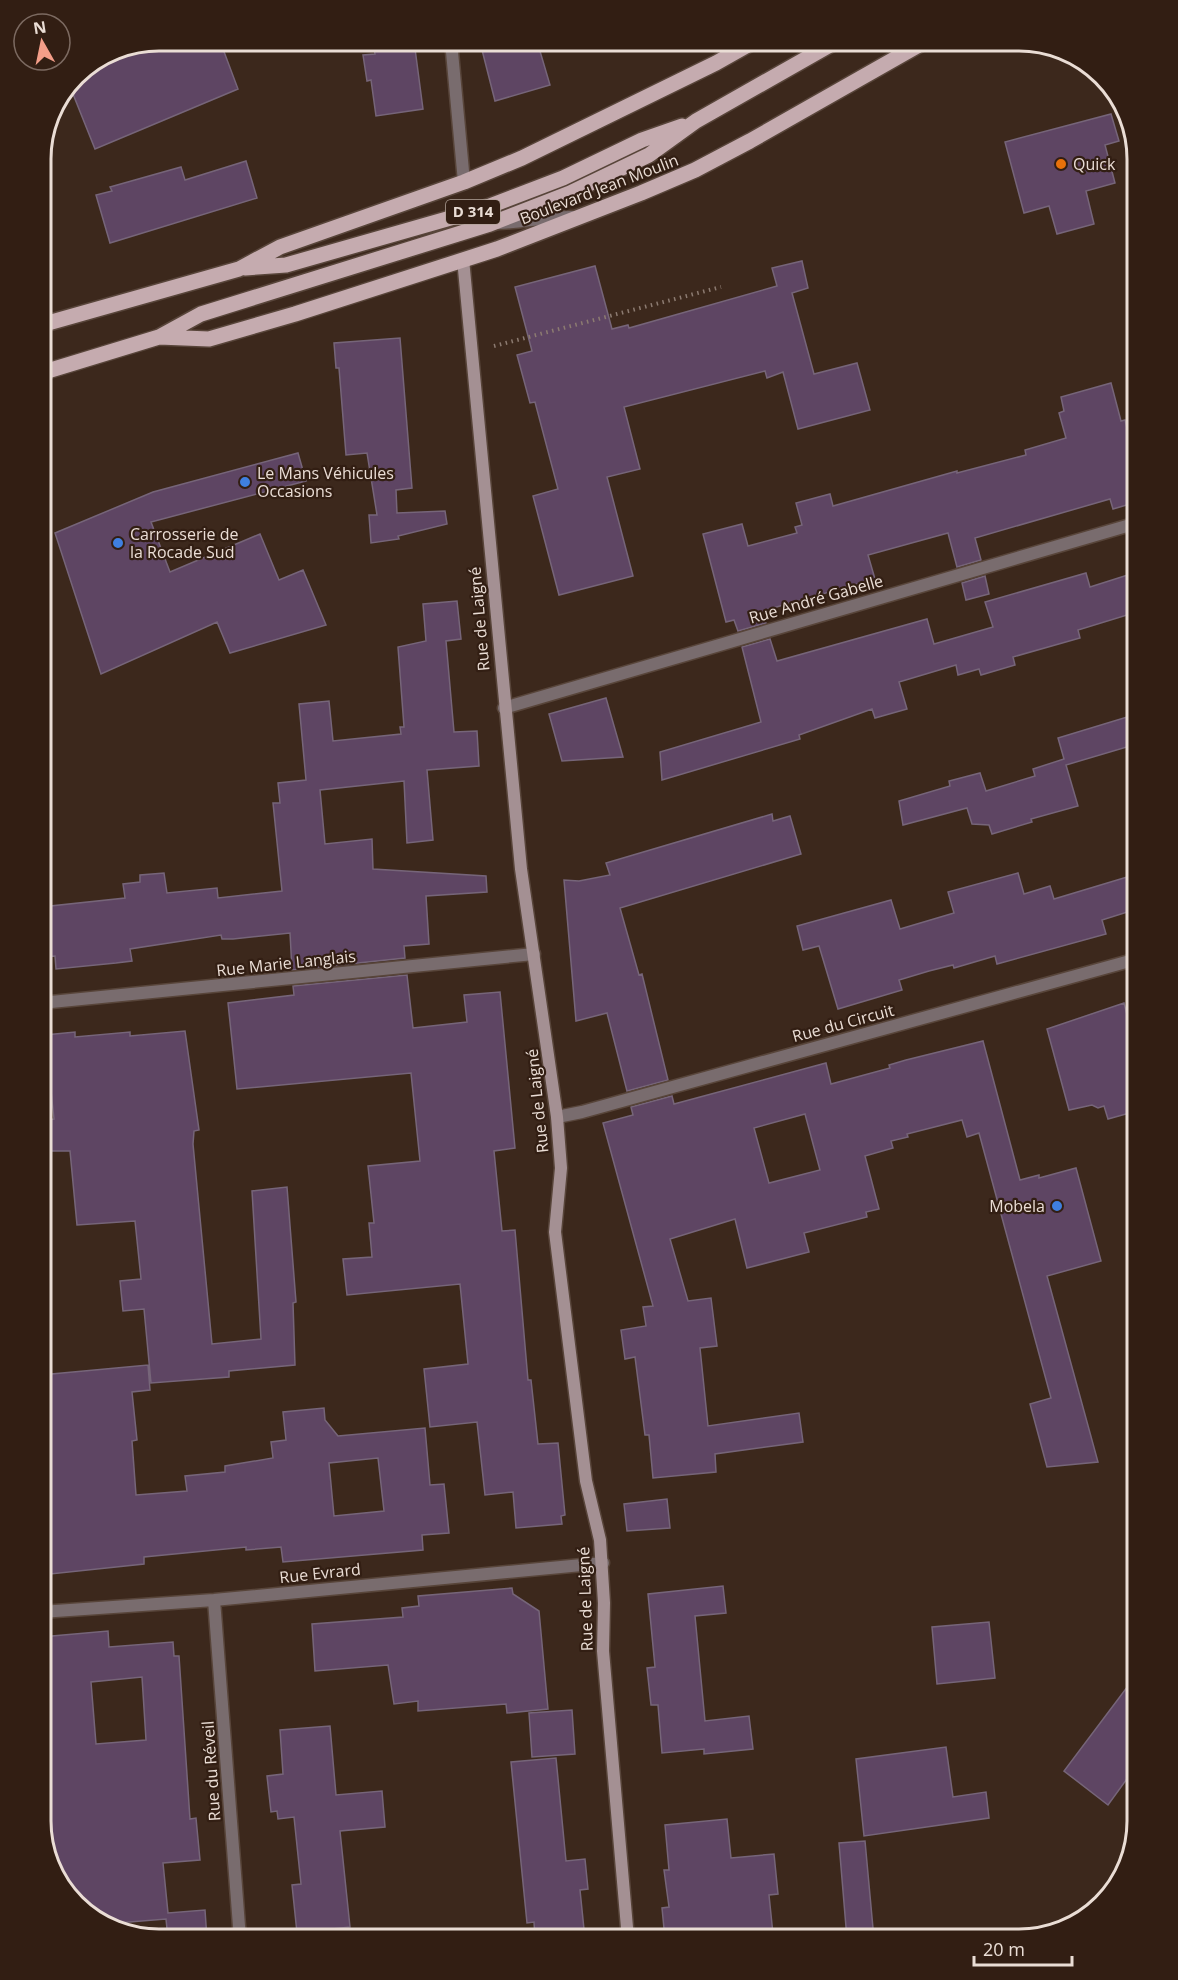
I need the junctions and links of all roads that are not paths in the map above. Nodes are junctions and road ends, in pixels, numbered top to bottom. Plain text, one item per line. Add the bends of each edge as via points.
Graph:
1 (452, 51) edge
2 (737, 51) edge
3 (819, 51) edge
4 (908, 51) edge
5 (696, 121) junction
6 (464, 182) junction
7 (580, 217) junction
8 (490, 224) junction
9 (463, 259) junction
10 (239, 268) junction
11 (51, 322) edge
12 (159, 337) junction
13 (51, 370) edge
14 (1127, 526) edge
15 (504, 708) junction
16 (534, 954) junction
17 (1127, 962) edge
18 (51, 1003) edge
19 (557, 1117) junction
20 (603, 1563) junction
21 (214, 1600) junction
22 (51, 1611) edge
23 (239, 1929) edge
24 (627, 1929) edge

1 - 6 street
2 - 6 main road, Boulevard Jean Moulin / D 314 via 522,158
3 - 5 main road, Boulevard Jean Moulin / D 314
4 - 7 main road, Boulevard Jean Moulin / D 314 via 695,171
5 - 8 main road, Boulevard Jean Moulin / D 314 via 650,155 570,193
5 - 10 main road, Boulevard Jean Moulin / D 314 via 482,209 286,266
6 - 10 main road, Boulevard Jean Moulin / D 314 via 280,247
7 - 8 street, D 314
7 - 9 main road, Boulevard Jean Moulin / D 314
8 - 12 main road, Boulevard Jean Moulin / D 314 via 201,314
9 - 12 main road, Boulevard Jean Moulin / D 314 via 209,339
9 - 15 street, Rue de Laigné
10 - 11 main road, Boulevard Jean Moulin / D 314
12 - 13 main road, Boulevard Jean Moulin / D 314
14 - 15 street, Rue André Gabelle
15 - 16 street, Rue de Laigné
16 - 18 street, Rue Marie Langlais
16 - 19 street, Rue de Laigné
17 - 19 street, Rue du Circuit
19 - 20 street, Rue de Laigné via 561,1168 555,1232 586,1481
20 - 21 street, Rue Evrard
20 - 24 street, Rue de Laigné via 603,1651
21 - 22 street, Rue Evrard
21 - 23 street, Rue du Réveil

